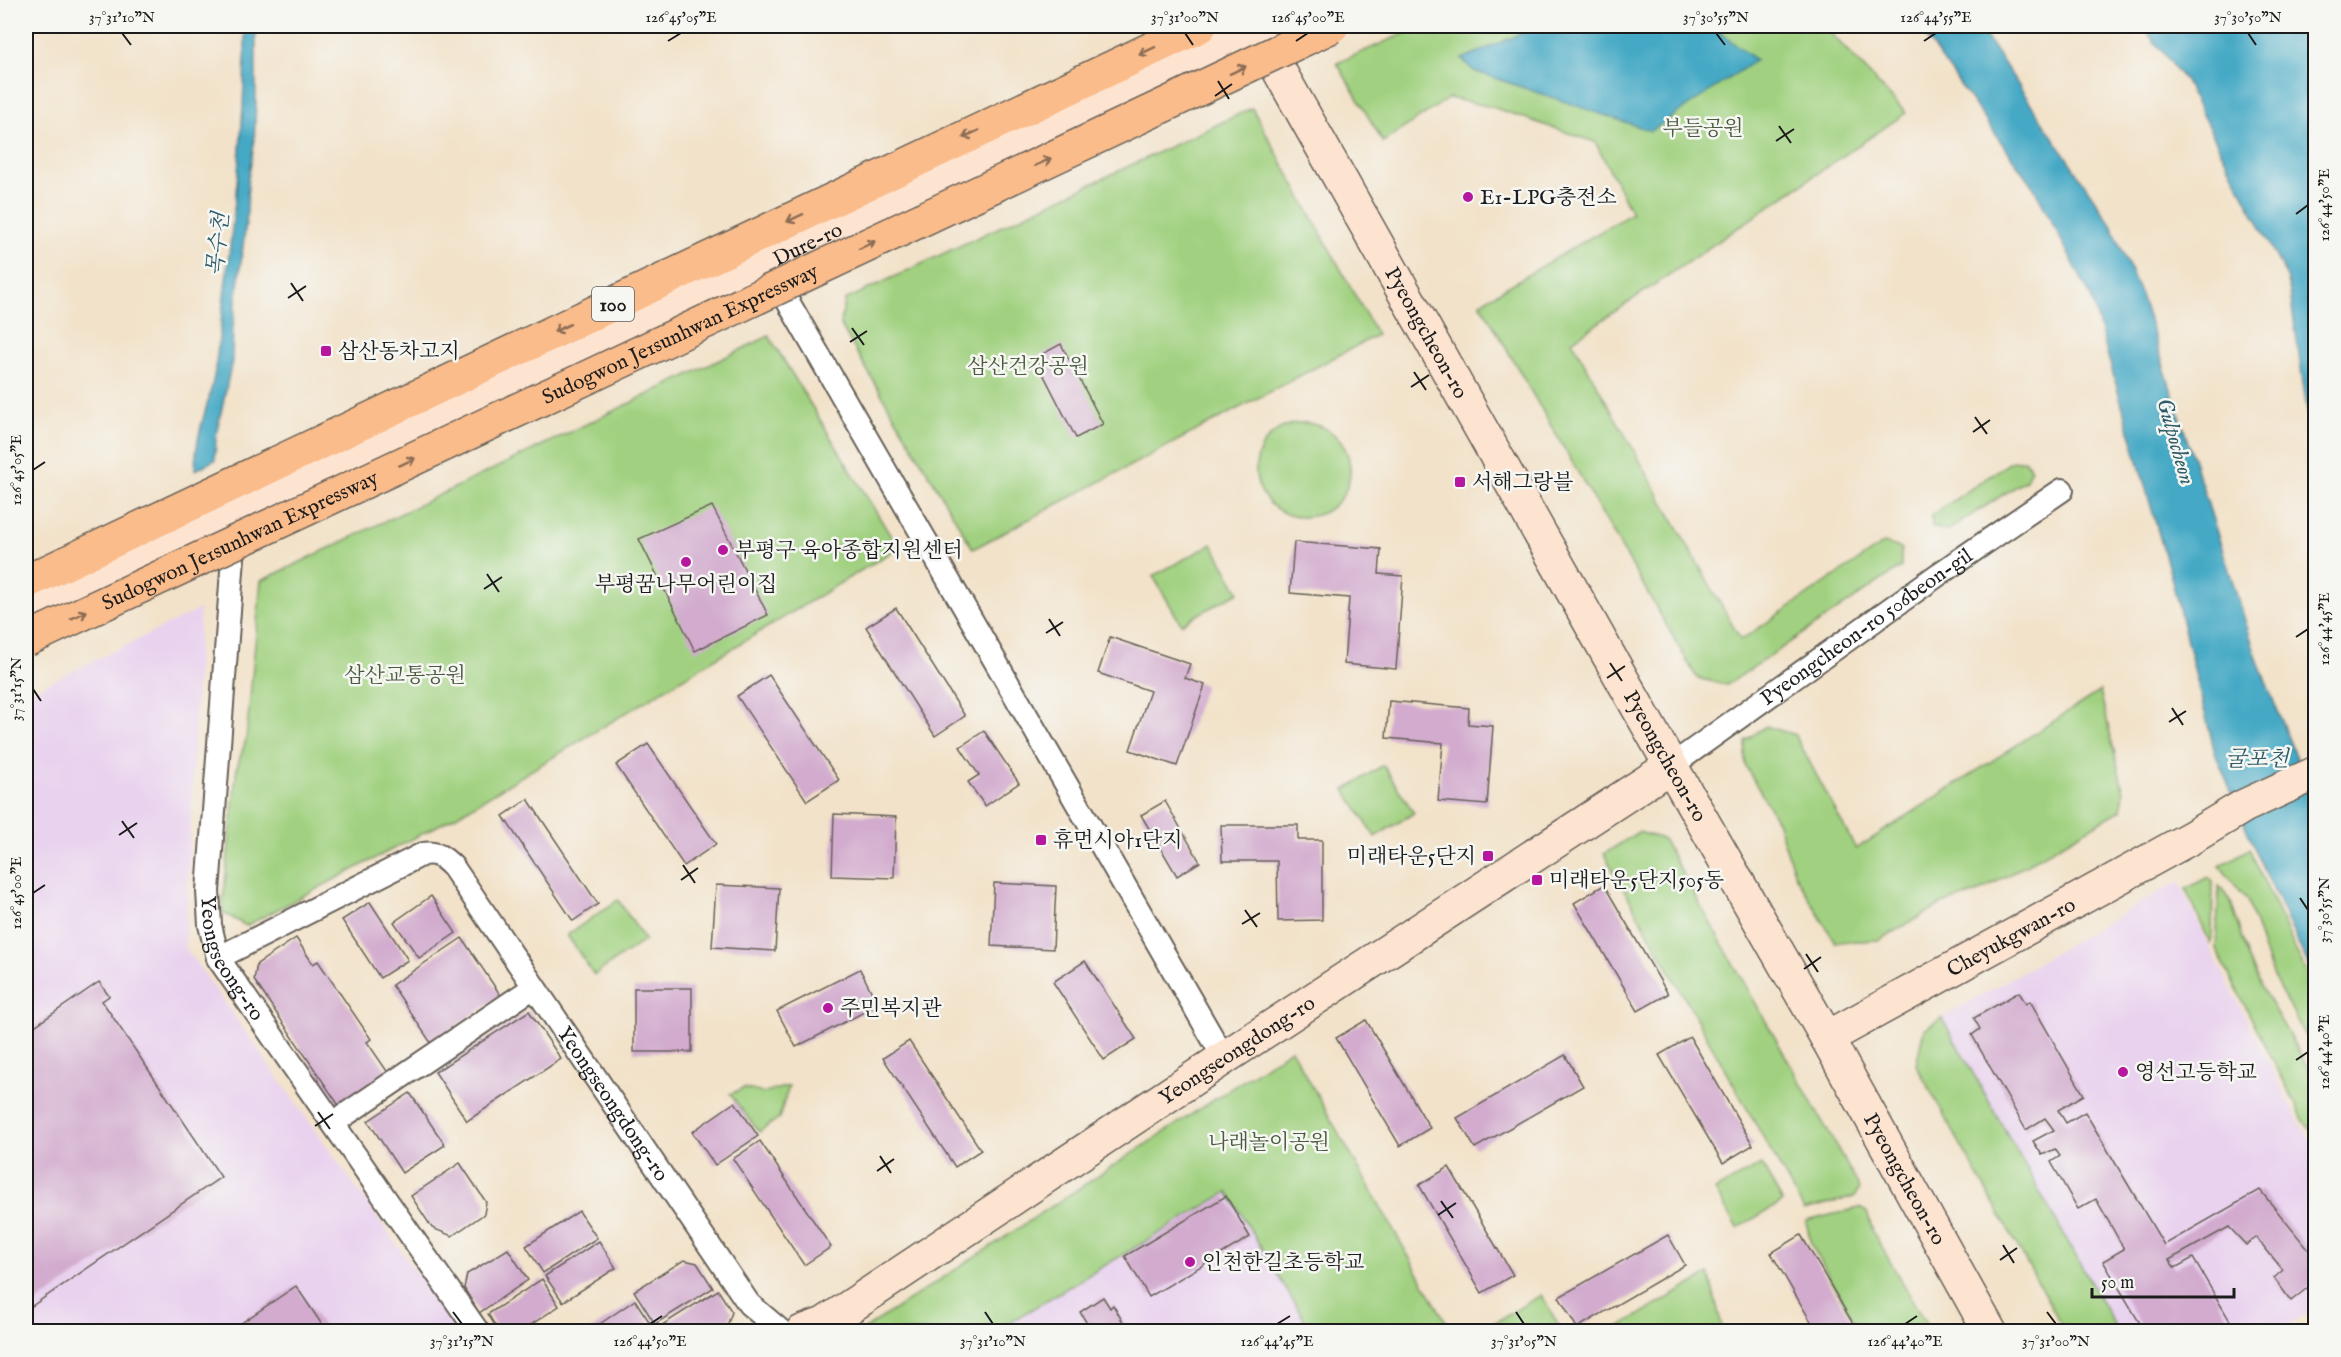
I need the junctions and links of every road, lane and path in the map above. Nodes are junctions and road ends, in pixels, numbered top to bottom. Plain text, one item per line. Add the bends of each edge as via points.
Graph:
1 (1200, 26) edge
2 (1254, 26) edge
3 (1332, 26) edge
4 (766, 264) junction
5 (2062, 490) dead end
6 (237, 514) junction
7 (26, 582) edge
8 (26, 617) edge
9 (26, 640) edge
10 (1671, 766) junction
11 (2316, 772) edge
12 (218, 958) junction
13 (534, 987) junction
14 (1827, 1038) junction
15 (1224, 1058) junction
16 (333, 1123) junction
17 (478, 1332) edge
18 (782, 1332) edge
19 (802, 1332) edge
20 (1990, 1332) edge

1 -> 7 highway, 100
2 - 4 street, Dure-ro
2 - 10 street, Pyeongcheon-ro
9 -> 3 highway, Sudogwon Je1sunhwan Expressway / 100, bridge
4 - 6 street, Dure-ro
4 - 15 street
5 - 10 street, Pyeongcheon-ro 506beon-gil via 1939,573
6 - 8 street, Dure-ro
6 - 12 street, Yeongseong-ro via 208,891 210,925
10 - 14 street, Pyeongcheon-ro
10 - 15 street, Yeongseongdong-ro
11 - 14 street, Cheyukgwan-ro via 2244,806
12 - 13 street, Yeongseongdong-ro via 423,854 432,853 442,856 453,867
12 - 16 street, Yeongseong-ro
13 - 16 street
13 - 18 street, Yeongseongdong-ro via 749,1304
14 - 20 street, Pyeongcheon-ro
15 - 19 street, Yeongseongdong-ro via 824,1324
16 - 17 street, Yeongseong-ro

